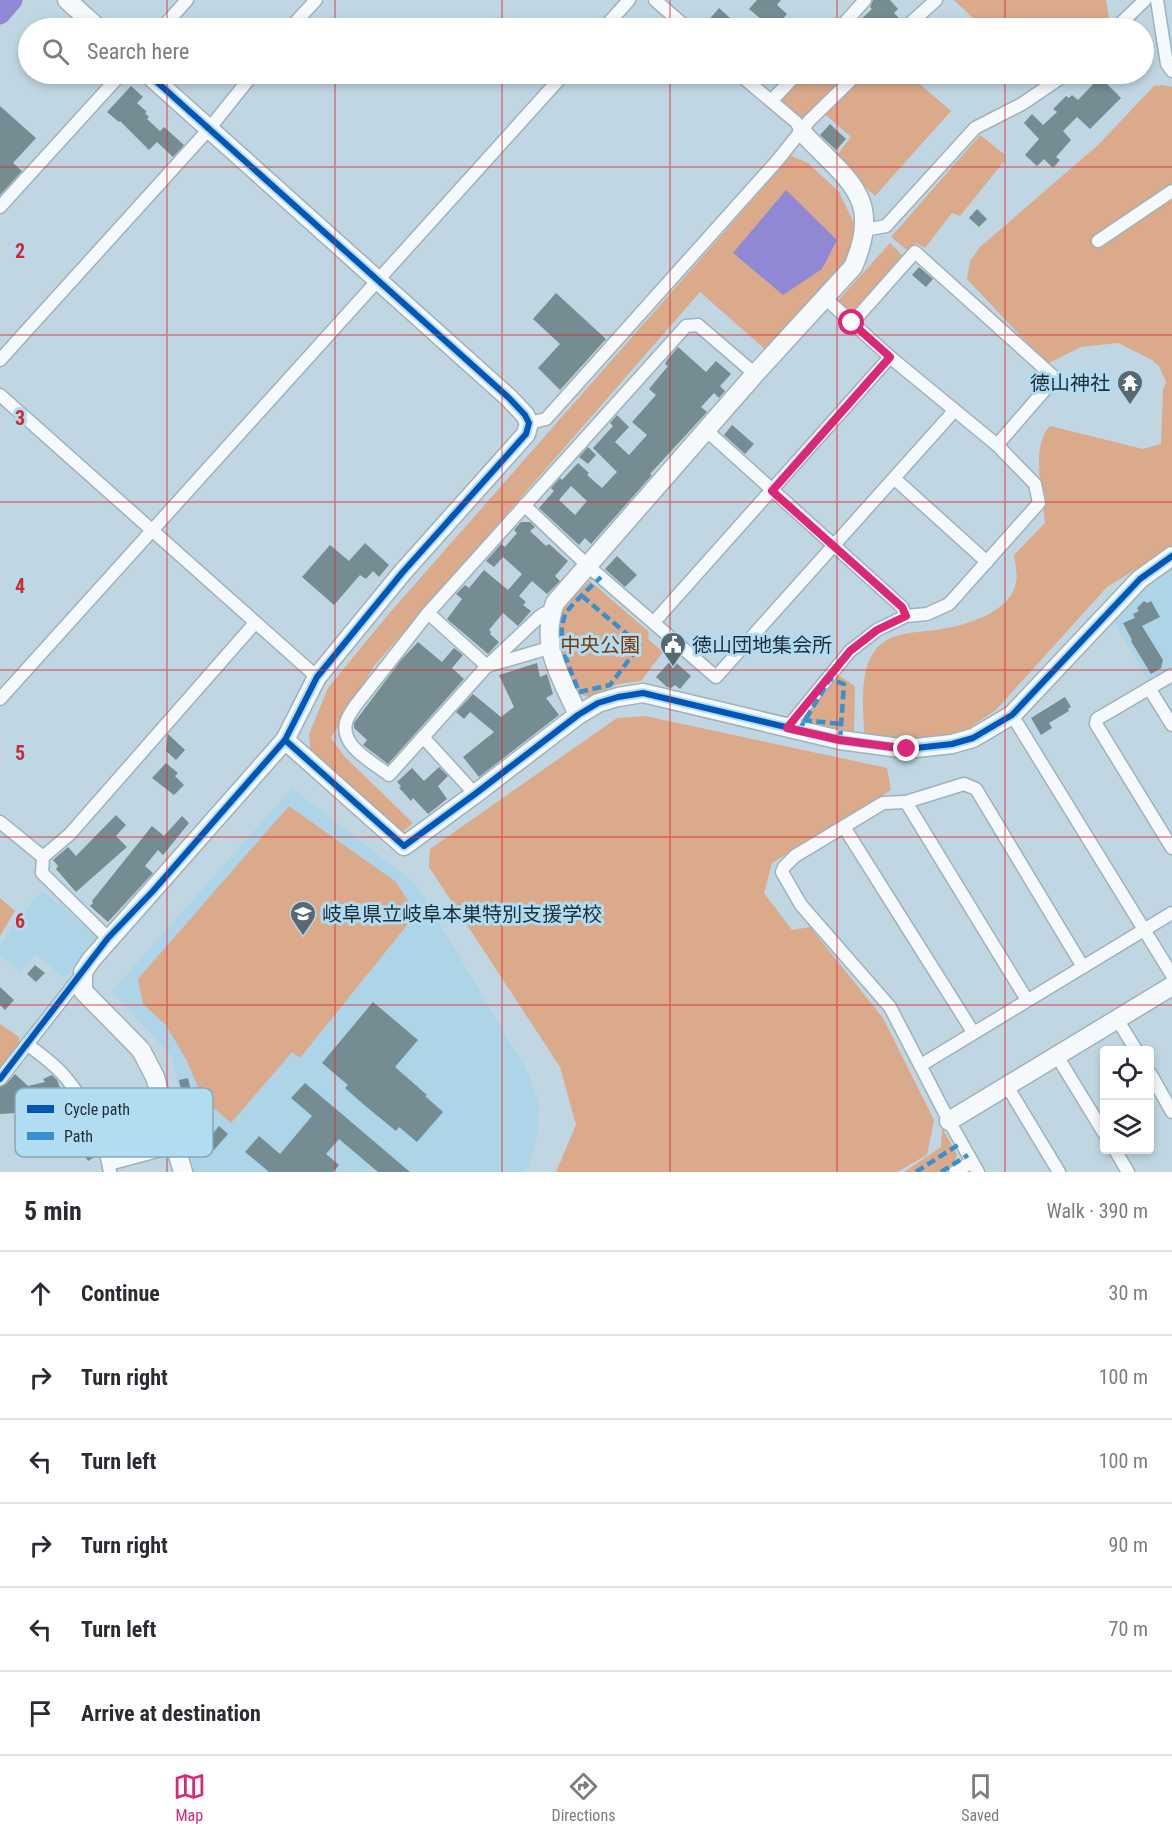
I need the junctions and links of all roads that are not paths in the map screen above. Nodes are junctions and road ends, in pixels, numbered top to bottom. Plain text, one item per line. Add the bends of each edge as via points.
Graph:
1 (67, 0) edge
2 (187, 0) edge
3 (316, 0) edge
4 (629, 0) edge
5 (655, 0) edge
6 (865, 0) edge
7 (936, 0) edge
8 (1145, 0) edge
9 (1157, 0) edge
10 (87, 18) edge
11 (171, 18) edge
12 (299, 18) edge
13 (613, 18) edge
14 (676, 18) edge
15 (849, 18) edge
16 (916, 18) edge
17 (1126, 18) edge
18 (1172, 70) edge
19 (112, 84) edge
20 (158, 84) edge
21 (245, 84) edge
22 (555, 84) edge
23 (751, 84) edge
24 (787, 84) edge
25 (847, 84) edge
26 (1051, 84) edge
27 (771, 101) junction
28 (209, 129) junction
29 (802, 132) junction
30 (1172, 191) edge
31 (0, 207) edge
32 (865, 230) junction
33 (1098, 242) dead end
34 (379, 281) junction
35 (825, 298) junction
36 (852, 323) junction
37 (890, 357) junction
38 (0, 360) edge
39 (755, 374) junction
40 (0, 395) edge
41 (954, 411) junction
42 (529, 423) junction
43 (707, 431) junction
44 (997, 445) junction
45 (895, 479) junction
46 (772, 491) junction
47 (524, 505) junction
48 (151, 530) junction
49 (834, 547) junction
50 (1172, 556) edge
51 (987, 562) junction
52 (587, 565) junction
53 (428, 613) junction
54 (551, 614) junction
55 (906, 616) junction
56 (654, 622) junction
57 (255, 623) junction
58 (549, 648) junction
59 (487, 666) junction
60 (1172, 675) edge
61 (317, 677) junction
62 (1149, 688) junction
63 (0, 699) edge
64 (578, 715) junction
65 (1012, 715) junction
66 (1172, 725) edge
67 (787, 728) junction
68 (423, 737) junction
69 (285, 740) junction
70 (476, 794) junction
71 (906, 802) junction
72 (0, 822) edge
73 (844, 827) junction
74 (1172, 848) edge
75 (44, 857) junction
76 (1172, 913) edge
77 (1145, 930) junction
78 (108, 938) junction
79 (1083, 967) junction
80 (83, 972) junction
81 (1172, 975) edge
82 (1172, 986) edge
83 (1027, 1000) junction
84 (1118, 1019) junction
85 (973, 1032) junction
86 (27, 1044) junction
87 (1134, 1046) edge
88 (1057, 1056) junction
89 (921, 1065) junction
90 (0, 1079) edge
91 (1154, 1081) edge
92 (1007, 1086) junction
93 (73, 1088) edge
94 (158, 1088) edge
95 (1172, 1112) edge
96 (949, 1122) junction
97 (1100, 1126) edge
98 (1117, 1154) edge
99 (142, 1157) edge
100 (179, 1157) edge
101 (975, 1167) edge
102 (109, 1168) edge
103 (183, 1172) edge
104 (955, 1172) edge
105 (1059, 1172) edge
106 (1128, 1172) edge

1 - 10 street
2 - 11 street
3 - 12 street
4 - 13 street
5 - 14 street
6 - 15 street
7 - 16 street
8 - 17 street
9 - 18 street via 1167,64
19 - 31 street
20 - 28 street
21 - 28 street
22 - 34 street
23 - 27 street
24 - 27 street
25 - 29 street
26 - 32 street via 975,128 886,226
27 - 29 street
28 - 34 street
28 - 38 street
29 - 32 street via 857,192
29 - 42 street via 546,419
30 - 33 street
32 - 35 street via 853,267
34 - 42 street via 509,398
34 - 48 street
35 - 36 street
35 - 39 street
36 - 37 street
36 - 44 street via 915,252 1055,378
37 - 41 street
37 - 46 street
39 - 43 street
39 - 47 street via 698,325 686,326
40 - 48 street
41 - 44 street
41 - 45 street
42 - 61 street via 526,434 402,573
43 - 46 street
43 - 52 street
44 - 51 street via 1035,484 1039,503
45 - 49 street
45 - 51 street
46 - 49 street
46 - 56 street
47 - 52 street
47 - 53 street
48 - 57 street
48 - 63 street
49 - 55 street via 902,607
49 - 56 street via 716,677
50 - 65 street via 1140,579
51 - 55 street via 949,604 927,614
52 - 54 street via 555,603
52 - 56 street
53 - 59 street
53 - 68 street via 346,723 346,734 353,747 389,775
54 - 58 street
54 - 59 street via 539,617
55 - 67 street via 877,630 850,651
57 - 61 street
57 - 75 street via 70,834
58 - 59 street
58 - 64 street
59 - 68 street
60 - 62 street
61 - 69 street
62 - 66 street
62 - 74 street via 1097,719 1096,724
64 - 67 street via 598,703 643,693
64 - 70 street
65 - 67 street via 973,738 926,748 840,740
65 - 77 street
68 - 70 street
69 - 70 street via 404,846
69 - 78 street
71 - 73 street via 883,803
71 - 79 street via 964,784 976,789
71 - 83 street
72 - 75 street
73 - 85 street
73 - 89 street via 795,856 782,872 801,905 891,1007
75 - 78 street via 42,873
76 - 77 street
77 - 79 street
77 - 81 street
78 - 80 street
79 - 83 street
80 - 86 street
80 - 94 street via 83,992 141,1050
82 - 84 street
83 - 85 street
84 - 87 street
84 - 88 street
85 - 89 street
86 - 90 street
86 - 93 street via 66,1077
88 - 92 street
88 - 97 street
89 - 96 street
91 - 95 street
92 - 96 street
92 - 105 street
96 - 101 street
98 - 106 street
99 - 102 street
100 - 103 street
101 - 104 street

